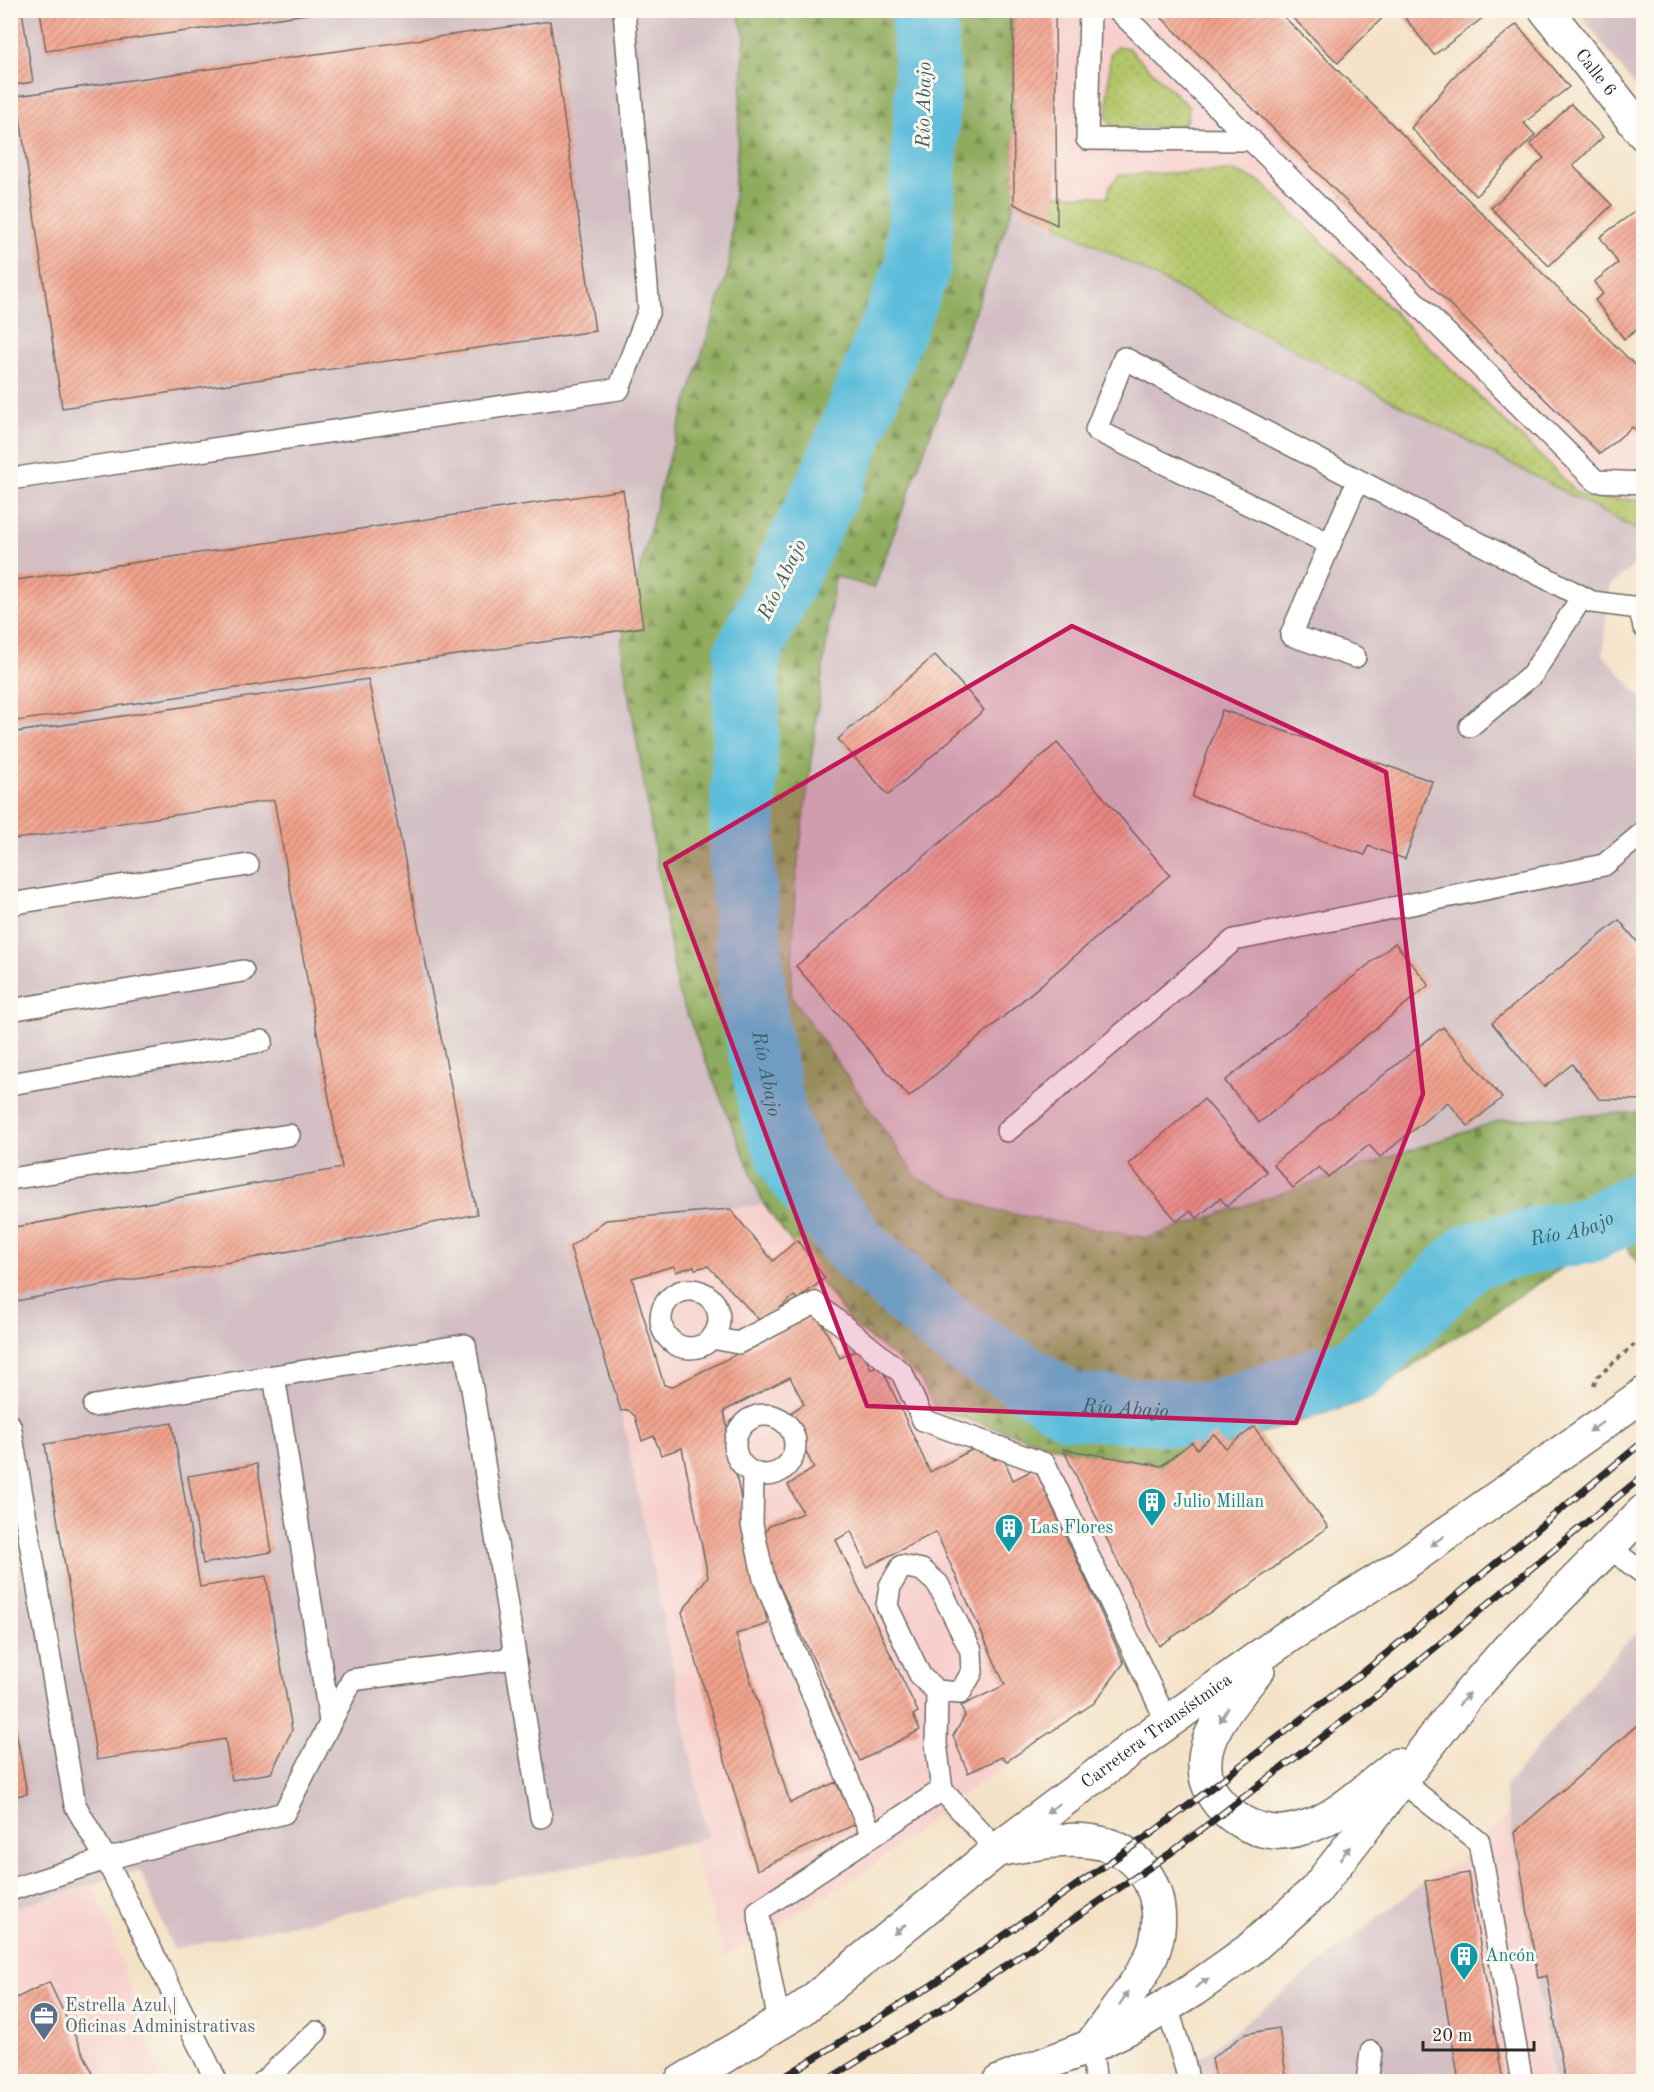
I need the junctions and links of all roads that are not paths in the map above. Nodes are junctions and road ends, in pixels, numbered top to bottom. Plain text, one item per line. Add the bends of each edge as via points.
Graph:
1 (624, 10) edge
2 (1090, 10) edge
3 (1118, 10) edge
4 (1546, 10) edge
5 (1644, 134) edge
6 (1251, 140) junction
7 (10, 478) edge
8 (1358, 480) junction
9 (1644, 483) edge
10 (1330, 544) junction
11 (1582, 597) junction
12 (1642, 612) edge
13 (1355, 657) dead end
14 (1470, 726) dead end
15 (1644, 832) edge
16 (248, 865) dead end
17 (10, 904) edge
18 (243, 971) dead end
19 (10, 1010) edge
20 (262, 1041) dead end
21 (10, 1084) edge
22 (1007, 1131) dead end
23 (289, 1135) dead end
24 (10, 1179) edge
25 (713, 1338) dead end
26 (274, 1376) junction
27 (1644, 1394) edge
28 (94, 1406) dead end
29 (10, 1425) edge
30 (753, 1473) dead end
31 (1644, 1511) edge
32 (1607, 1546) junction
33 (1644, 1574) edge
34 (1287, 1637) junction
35 (514, 1658) junction
36 (937, 1691) junction
37 (330, 1721) junction
38 (1167, 1722) junction
39 (1433, 1737) junction
40 (1400, 1780) junction
41 (942, 1790) junction
42 (541, 1817) dead end
43 (872, 1836) junction
44 (997, 1850) junction
45 (106, 1859) junction
46 (10, 1890) edge
47 (1167, 2006) junction
48 (779, 2023) junction
49 (316, 2032) dead end
50 (1091, 2046) junction
51 (1371, 2052) dead end
52 (217, 2082) edge
53 (263, 2082) edge
54 (681, 2082) edge
55 (999, 2082) edge
56 (1096, 2082) edge
57 (1188, 2082) edge
58 (1367, 2082) edge
59 (1522, 2082) edge

1 - 7 lane via 649,310 619,389
2 - 6 lane via 1087,139
3 - 6 lane
4 - 5 main road, Calle 6
6 - 9 lane via 1596,481
8 - 10 lane
8 - 10 lane via 1124,358 1096,430
8 - 11 lane
10 - 13 lane via 1291,635
11 - 12 lane
11 - 14 lane via 1532,675
15 - 22 lane via 1604,865 1234,940
16 - 17 lane
18 - 19 lane
20 - 21 lane
23 - 24 lane
25 - 38 lane via 738,1343 815,1303 902,1373 923,1420 1045,1464
26 - 28 lane
26 - 35 lane via 465,1345
26 - 37 lane
27 -> 34 main road, Carretera Transístmica via 1398,1568
29 - 45 lane via 75,1805
30 - 43 lane via 752,1524 764,1579
31 - 32 main road
32 - 33 lane
39 -> 32 main road via 1507,1650
34 - 38 main road, Carretera Transístmica
34 -> 39 main road via 1221,1719 1204,1759 1211,1792 1237,1820 1275,1832 1316,1823
35 - 37 lane via 352,1680
35 - 42 lane
36 - 36 lane via 921,1677 886,1606 890,1586 902,1566 922,1570 938,1584 971,1651 972,1672 960,1693
36 - 41 lane via 936,1743
37 - 45 lane via 284,1813
38 -> 44 main road, Carretera Transístmica
39 - 40 main road
47 -> 40 main road via 1248,1951 1315,1891
40 - 59 lane via 1479,1842
41 - 43 lane
41 - 44 lane
43 - 48 lane via 758,1911
44 -> 48 main road, Carretera Transístmica via 801,2010
50 -> 44 main road via 1151,1957 1160,1921 1151,1884 1124,1851 1104,1843 1060,1839
45 - 46 lane
45 - 52 lane
47 - 50 main road
47 - 57 lane
48 - 54 main road, Carretera Transístmica
49 - 53 lane
50 - 55 main road
50 - 56 lane
51 - 58 lane

